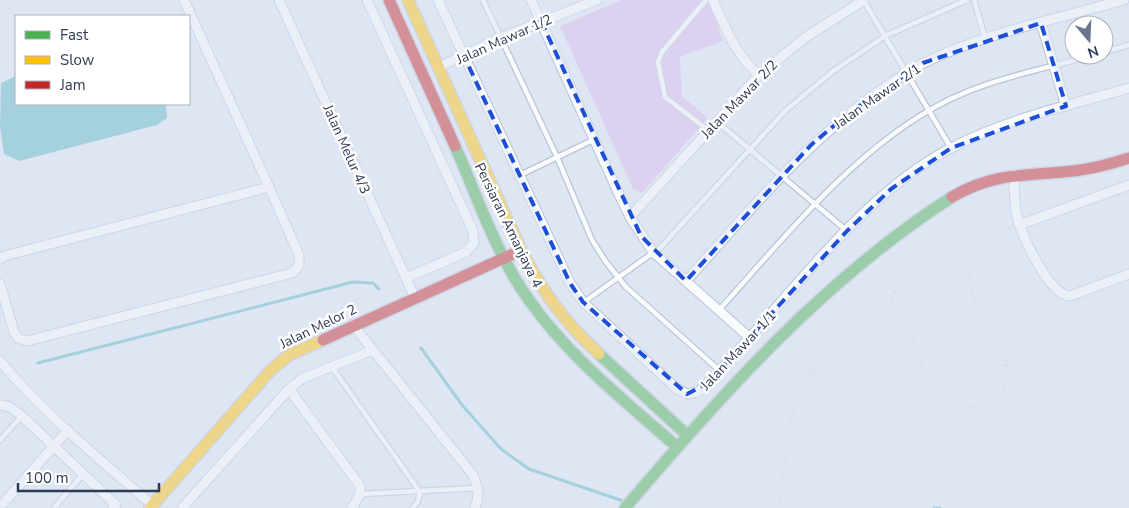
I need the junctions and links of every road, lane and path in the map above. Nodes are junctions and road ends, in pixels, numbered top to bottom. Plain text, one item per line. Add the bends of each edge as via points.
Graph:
1 (184, 0) edge
2 (279, 0) edge
3 (367, 0) edge
4 (389, 0) edge
5 (408, 0) edge
6 (438, 0) edge
7 (483, 0) edge
8 (531, 0) edge
9 (597, 0) edge
10 (706, 0) edge
11 (713, 0) edge
12 (864, 0) edge
13 (967, 0) edge
14 (974, 0) edge
15 (1124, 0) edge
16 (541, 21) junction
17 (1041, 23) junction
18 (885, 36) junction
19 (500, 38) junction
20 (986, 39) junction
21 (1129, 45) edge
22 (1114, 49) edge
23 (464, 56) junction
24 (1064, 63) edge
25 (1054, 66) junction
26 (439, 68) junction
27 (906, 72) junction
28 (759, 75) junction
29 (1129, 88) edge
30 (1066, 106) junction
31 (930, 110) junction
32 (716, 121) junction
33 (708, 130) junction
34 (594, 140) junction
35 (749, 148) junction
36 (951, 148) junction
37 (556, 157) junction
38 (1129, 158) edge
39 (1014, 174) junction
40 (519, 175) junction
41 (781, 175) junction
42 (1129, 185) edge
43 (268, 187) junction
44 (815, 204) junction
45 (630, 217) junction
46 (1019, 225) junction
47 (847, 231) junction
48 (521, 250) junction
49 (653, 252) junction
50 (871, 256) junction
51 (505, 258) junction
52 (0, 259) edge
53 (1129, 274) edge
54 (406, 278) junction
55 (617, 278) junction
56 (686, 281) junction
57 (0, 284) edge
58 (895, 291) junction
59 (415, 298) junction
60 (583, 302) junction
61 (719, 310) junction
62 (353, 325) junction
63 (785, 332) junction
64 (750, 338) junction
65 (373, 350) junction
66 (0, 362) edge
67 (1006, 363) junction
68 (331, 366) junction
69 (720, 371) junction
70 (813, 371) junction
71 (289, 389) junction
72 (954, 403) junction
73 (0, 404) edge
74 (22, 416) junction
75 (1129, 426) edge
76 (68, 430) junction
77 (687, 435) junction
78 (0, 440) edge
79 (53, 446) junction
80 (677, 447) junction
81 (920, 458) dead end
82 (83, 474) junction
83 (478, 488) junction
84 (420, 492) junction
85 (360, 494) junction
86 (779, 503) dead end
87 (0, 507) edge
88 (151, 507) edge
89 (54, 508) edge
90 (114, 508) edge
91 (182, 508) edge
92 (352, 508) edge
93 (413, 508) edge
94 (475, 508) edge
95 (625, 508) edge

1 - 43 street
2 - 54 street, Jalan Melur 4/3
3 - 54 street via 472,231 474,243 466,252
4 - 51 street, Persiaran Amanjaya 4
5 - 26 street, Persiaran Amanjaya 4
6 - 23 street, Jalan Mawar 1/1
7 - 19 lane
8 - 16 street
9 - 16 street, Jalan Mawar 1/2
10 - 33 lane via 662,52 658,62 665,97
11 - 28 street via 729,37 747,64
12 - 18 lane
12 - 28 street, Jalan Mawar 2/2 via 806,37
13 - 18 lane
14 - 20 lane
15 - 17 street, Jalan Mawar 2/1
16 - 19 street, Jalan Mawar 1/2
16 - 34 street
17 - 20 street, Jalan Mawar 2/1
17 - 25 street
18 - 27 lane
18 - 35 lane via 832,72 785,111
19 - 23 street, Jalan Mawar 1/2
19 - 37 lane
20 - 27 street, Jalan Mawar 2/1
21 - 22 lane
23 - 26 street, Jalan Mawar 1/2
23 - 40 street, Jalan Mawar 1/1
24 - 25 lane
25 - 30 street
25 - 31 lane via 964,94
26 - 48 street, Persiaran Amanjaya 4
27 - 31 lane
27 - 41 street, Jalan Mawar 2/1 via 849,113
28 - 32 street, Jalan Mawar 2/2
29 - 30 street, Jalan Mawar 1/1
30 - 36 street, Jalan Mawar 1/1 via 984,133
31 - 36 lane
31 - 44 lane via 854,166
32 - 33 street, Jalan Mawar 2/2
32 - 35 lane
33 - 45 street, Jalan Mawar 2/2
34 - 37 lane
34 - 45 street
35 - 41 lane
35 - 49 lane
36 - 47 street, Jalan Mawar 1/1 via 891,189
37 - 40 lane
37 - 55 lane via 592,240
38 - 39 street via 1088,170
39 - 46 street
39 - 50 street via 994,177 960,192
40 - 60 street, Jalan Mawar 1/1 via 570,283
41 - 44 lane
41 - 56 street, Jalan Mawar 2/1
42 - 46 street
43 - 52 street
43 - 57 street via 299,255 299,266 292,273 26,341 14,332
44 - 47 lane
44 - 61 lane
45 - 49 street
46 - 53 street via 1039,265 1063,296 1081,293
46 - 67 path via 994,235 976,252 969,269 968,285 974,301
47 - 64 street, Jalan Mawar 1/1
48 - 51 street, Jalan Melor 2
48 - 77 street, Persiaran Amanjaya 4 via 542,290 582,339
49 - 55 lane
49 - 56 street
50 - 58 path
50 - 63 street
51 - 59 street, Jalan Melor 2
51 - 80 street, Persiaran Amanjaya 4 via 538,314 569,351
54 - 59 street, Jalan Melur 4/3
55 - 60 lane
55 - 69 lane
56 - 61 street
58 - 70 path via 884,319 876,329
58 - 72 path via 924,370
59 - 62 street, Jalan Melor 2
60 - 69 street, Jalan Mawar 1/1 via 677,389 687,394 698,392
61 - 64 street
62 - 65 street
62 - 88 street, Jalan Melor 2 via 299,349 279,362
63 - 70 path
63 - 77 street
64 - 69 street, Jalan Mawar 1/1
65 - 68 street
65 - 83 street via 467,466
66 - 76 street
67 - 72 path via 1006,384 996,401 976,407
67 - 75 path via 1030,396 1043,404
68 - 71 street via 303,378
68 - 84 lane
70 - 86 path via 803,381 795,399
71 - 85 street via 355,477
71 - 91 street
72 - 81 path
73 - 74 street
74 - 78 lane
74 - 79 street
76 - 79 street
76 - 88 street
77 - 80 street
79 - 82 street
79 - 87 street
80 - 95 street
82 - 89 lane
82 - 90 street via 116,505
83 - 84 lane
83 - 94 street
84 - 85 lane
84 - 93 lane
85 - 92 street

